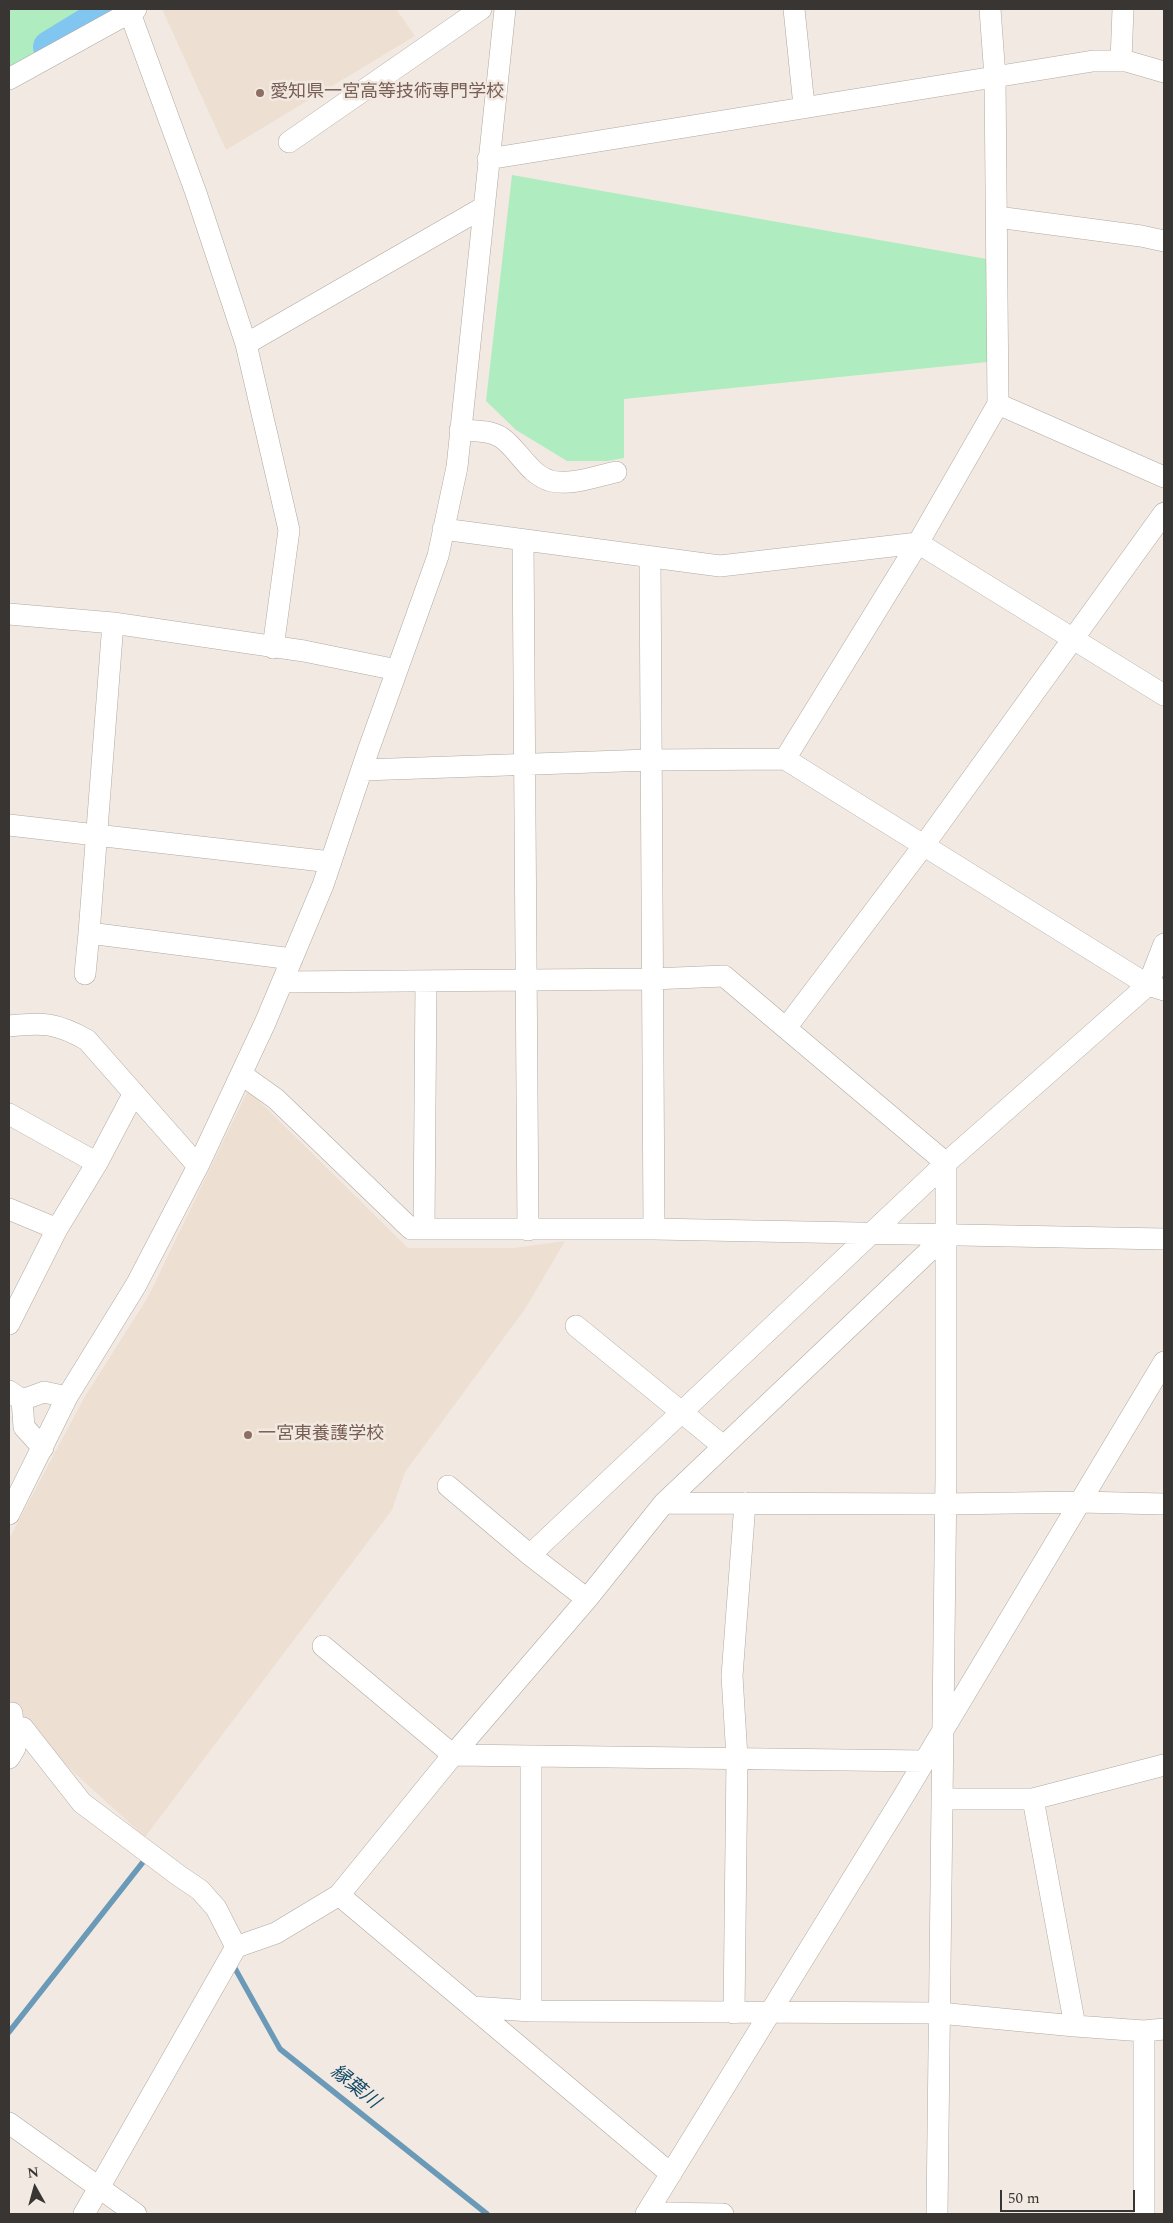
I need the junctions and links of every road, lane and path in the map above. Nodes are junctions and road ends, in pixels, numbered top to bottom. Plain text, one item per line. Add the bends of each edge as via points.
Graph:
1 (481, 9) edge
2 (505, 9) edge
3 (794, 9) edge
4 (990, 9) edge
5 (1123, 9) edge
6 (133, 11) edge
7 (1121, 62) junction
8 (1164, 72) edge
9 (995, 77) junction
10 (9, 79) edge
11 (804, 106) junction
12 (289, 142) dead end
13 (488, 159) junction
14 (484, 207) junction
15 (996, 217) junction
16 (1164, 241) edge
17 (246, 344) junction
18 (998, 404) junction
19 (460, 430) junction
20 (616, 472) dead end
21 (1164, 477) edge
22 (1164, 513) edge
23 (444, 529) junction
24 (523, 540) junction
25 (918, 543) junction
26 (650, 557) junction
27 (9, 614) edge
28 (113, 623) junction
29 (1073, 638) junction
30 (273, 648) junction
31 (397, 670) junction
32 (1164, 695) edge
33 (785, 759) junction
34 (365, 760) junction
35 (650, 760) junction
36 (526, 763) junction
37 (9, 825) edge
38 (97, 834) junction
39 (924, 845) junction
40 (331, 862) junction
41 (89, 933) junction
42 (1164, 944) edge
43 (292, 959) junction
44 (85, 974) dead end
45 (652, 979) junction
46 (426, 981) junction
47 (527, 981) junction
48 (283, 982) junction
49 (1156, 988) edge
50 (9, 1026) edge
51 (786, 1028) junction
52 (241, 1074) junction
53 (134, 1093) junction
54 (9, 1114) edge
55 (97, 1163) junction
56 (946, 1163) junction
57 (198, 1166) junction
58 (9, 1209) edge
59 (424, 1228) junction
60 (57, 1229) junction
61 (528, 1230) junction
62 (654, 1230) junction
63 (870, 1234) junction
64 (946, 1235) junction
65 (1164, 1239) edge
66 (12, 1311) edge
67 (576, 1326) dead end
68 (1164, 1362) edge
69 (16, 1396) edge
70 (67, 1397) junction
71 (680, 1412) junction
72 (723, 1446) junction
73 (43, 1448) junction
74 (448, 1486) dead end
75 (745, 1502) junction
76 (1080, 1502) junction
77 (664, 1503) junction
78 (946, 1504) junction
79 (1164, 1504) edge
80 (9, 1514) edge
81 (530, 1555) junction
82 (587, 1599) junction
83 (323, 1646) dead end
84 (10, 1722) edge
85 (943, 1731) junction
86 (453, 1755) junction
87 (531, 1756) junction
88 (9, 1758) edge
89 (737, 1758) junction
90 (925, 1761) junction
91 (1164, 1765) edge
92 (942, 1799) junction
93 (1032, 1799) junction
94 (339, 1895) junction
95 (236, 1947) junction
96 (472, 2007) junction
97 (531, 2011) junction
98 (734, 2013) junction
99 (771, 2013) junction
100 (939, 2013) junction
101 (1075, 2026) junction
102 (1154, 2030) edge
103 (9, 2123) edge
104 (671, 2174) junction
105 (99, 2188) junction
106 (646, 2213) edge
107 (84, 2214) edge
108 (136, 2214) edge
109 (722, 2214) edge
110 (937, 2214) edge
111 (1144, 2214) edge

1 - 12 street
2 - 13 street
3 - 11 street
4 - 9 street
5 - 7 street
6 - 10 street
6 - 17 street
7 - 8 street
7 - 9 street via 1093,61
9 - 11 street
9 - 15 street
11 - 13 street
13 - 14 street
14 - 17 street
14 - 19 street
15 - 16 street
15 - 18 street
17 - 30 street via 289,530
18 - 21 street
18 - 25 street
19 - 20 street via 488,432 502,438 535,472 551,481 570,482
19 - 23 street via 457,467
22 - 29 street
23 - 24 street
23 - 31 street via 438,556
24 - 26 street
24 - 36 street
25 - 26 street via 720,566
25 - 29 street
25 - 33 street
26 - 35 street
27 - 28 street
28 - 30 street
28 - 38 street
29 - 32 street
29 - 39 street
30 - 31 street
31 - 34 street
33 - 35 street
33 - 39 street
34 - 36 street
34 - 40 street
35 - 36 street
35 - 45 street
36 - 47 street
37 - 38 street
38 - 40 street
38 - 41 street
39 - 49 street
39 - 51 street
40 - 43 street
41 - 43 street
41 - 44 street
42 - 49 street
43 - 48 street
45 - 47 street
45 - 51 street via 724,976
45 - 62 street
46 - 47 street
46 - 48 street
46 - 59 street
47 - 61 street
48 - 52 street
49 - 56 street
50 - 53 street via 34,1023 64,1027 87,1040
51 - 56 street
52 - 57 street
52 - 59 street via 276,1100 411,1228
53 - 55 street
53 - 57 street
54 - 55 street
55 - 60 street
56 - 63 street
56 - 64 street
57 - 70 street via 136,1285
58 - 60 street
59 - 61 street
60 - 66 street
61 - 62 street
62 - 63 street
63 - 64 street
63 - 71 street
64 - 65 street
64 - 72 street
64 - 78 street
67 - 71 street
68 - 76 street
69 - 70 street via 44,1392
69 - 73 street via 24,1427
70 - 73 street
71 - 72 street
71 - 81 street
72 - 77 street
73 - 80 street
74 - 81 street
75 - 77 street
75 - 78 street
75 - 89 street via 732,1676
76 - 78 street
76 - 79 street
76 - 85 street
77 - 82 street
78 - 85 street
81 - 82 street
82 - 86 street
83 - 86 street
84 - 88 street via 15,1748
84 - 95 street via 23,1728 82,1803 200,1890 216,1908
85 - 90 street
85 - 92 street
86 - 87 street
86 - 94 street
87 - 89 street
87 - 97 street
89 - 90 street
89 - 98 street
90 - 99 street
91 - 93 street
92 - 93 street
92 - 100 street
93 - 101 street
94 - 95 street via 276,1933
94 - 96 street
95 - 105 street
96 - 97 street
96 - 104 street
97 - 98 street
98 - 99 street
99 - 100 street
99 - 104 street
100 - 101 street
100 - 110 street
101 - 102 street
102 - 111 street
103 - 105 street
104 - 106 street
105 - 107 street
105 - 108 street
106 - 109 street

